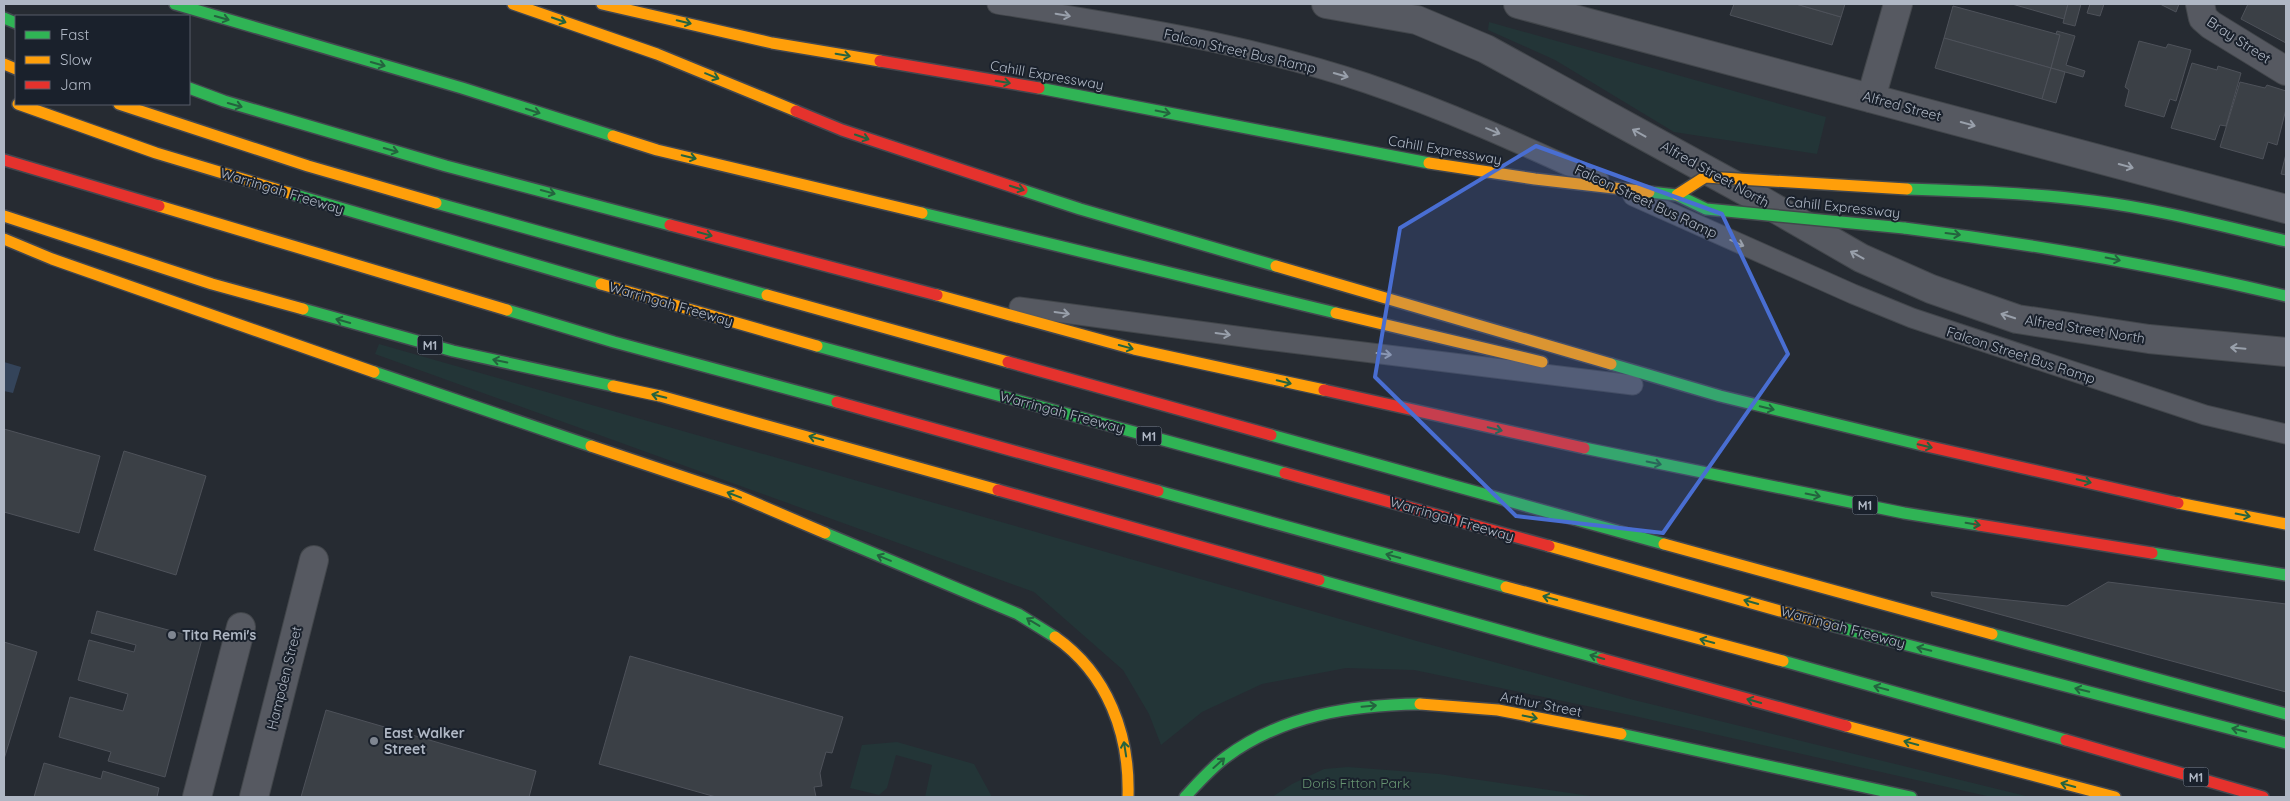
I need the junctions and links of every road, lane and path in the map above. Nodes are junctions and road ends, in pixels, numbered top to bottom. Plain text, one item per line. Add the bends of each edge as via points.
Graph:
1 (175, 4) edge
2 (513, 4) edge
3 (602, 4) edge
4 (997, 4) edge
5 (1326, 4) edge
6 (1518, 4) edge
7 (1898, 4) edge
8 (2200, 4) edge
9 (2286, 71) edge
10 (190, 88) edge
11 (1871, 98) junction
12 (21, 105) edge
13 (122, 105) edge
14 (4, 160) edge
15 (1677, 195) junction
16 (2286, 209) edge
17 (4, 216) edge
18 (4, 239) edge
19 (2286, 241) edge
20 (2286, 296) edge
21 (944, 297) junction
22 (2286, 352) edge
23 (1634, 385) junction
24 (1720, 396) junction
25 (2286, 434) edge
26 (2286, 524) edge
27 (314, 560) dead end
28 (2286, 575) edge
29 (241, 626) dead end
30 (2286, 714) edge
31 (2286, 743) edge
32 (197, 797) edge
33 (254, 797) edge
34 (1128, 797) edge
35 (1185, 797) edge
36 (1911, 797) edge
37 (2115, 797) edge
38 (2263, 797) edge

1 -> 23 main road via 462,88 657,150
2 -> 24 main road via 657,54 842,130 1080,209
3 -> 15 main road, Cahill Expressway, bridge via 772,43 1066,93 1429,163 1535,180
4 -> 25 lane, Falcon Street Bus Ramp via 1267,54 1364,82 1500,134 1780,262 1912,318 2205,415
22 -> 5 street, Alfred Street North via 2149,339 2017,318 1931,290 1861,258 1486,49 1417,20
6 - 11 street, Alfred Street
7 - 11 street
8 - 9 street, Bray Street via 2203,18 2211,25
10 -> 21 main road, M1 via 446,166
11 -> 16 street, Alfred Street
31 -> 12 main road, Warringah Freeway / M1 via 1835,626 810,344 165,156
13 - 30 main road via 417,198
38 -> 14 main road, M1 via 1928,700 614,342
15 - 19 main road, bridge via 1705,177 1998,192 2094,201
15 -> 20 main road, Cahill Expressway, bridge via 1706,209 2007,240 2228,281
37 -> 17 main road, M1 via 1824,720 660,396 444,349 212,284
34 -> 18 main road via 1130,779 1123,740 1113,706 1099,682 1078,656 1018,614 734,494 323,355
21 -> 23 lane
21 -> 28 main road, M1 via 1134,350 1696,472 1904,513
23 - 24 main road
24 -> 26 main road via 1931,447
27 - 33 street, Hampden Street
29 - 32 street
35 -> 36 main road, Arthur Street via 1227,756 1290,722 1330,712 1392,704 1497,710

